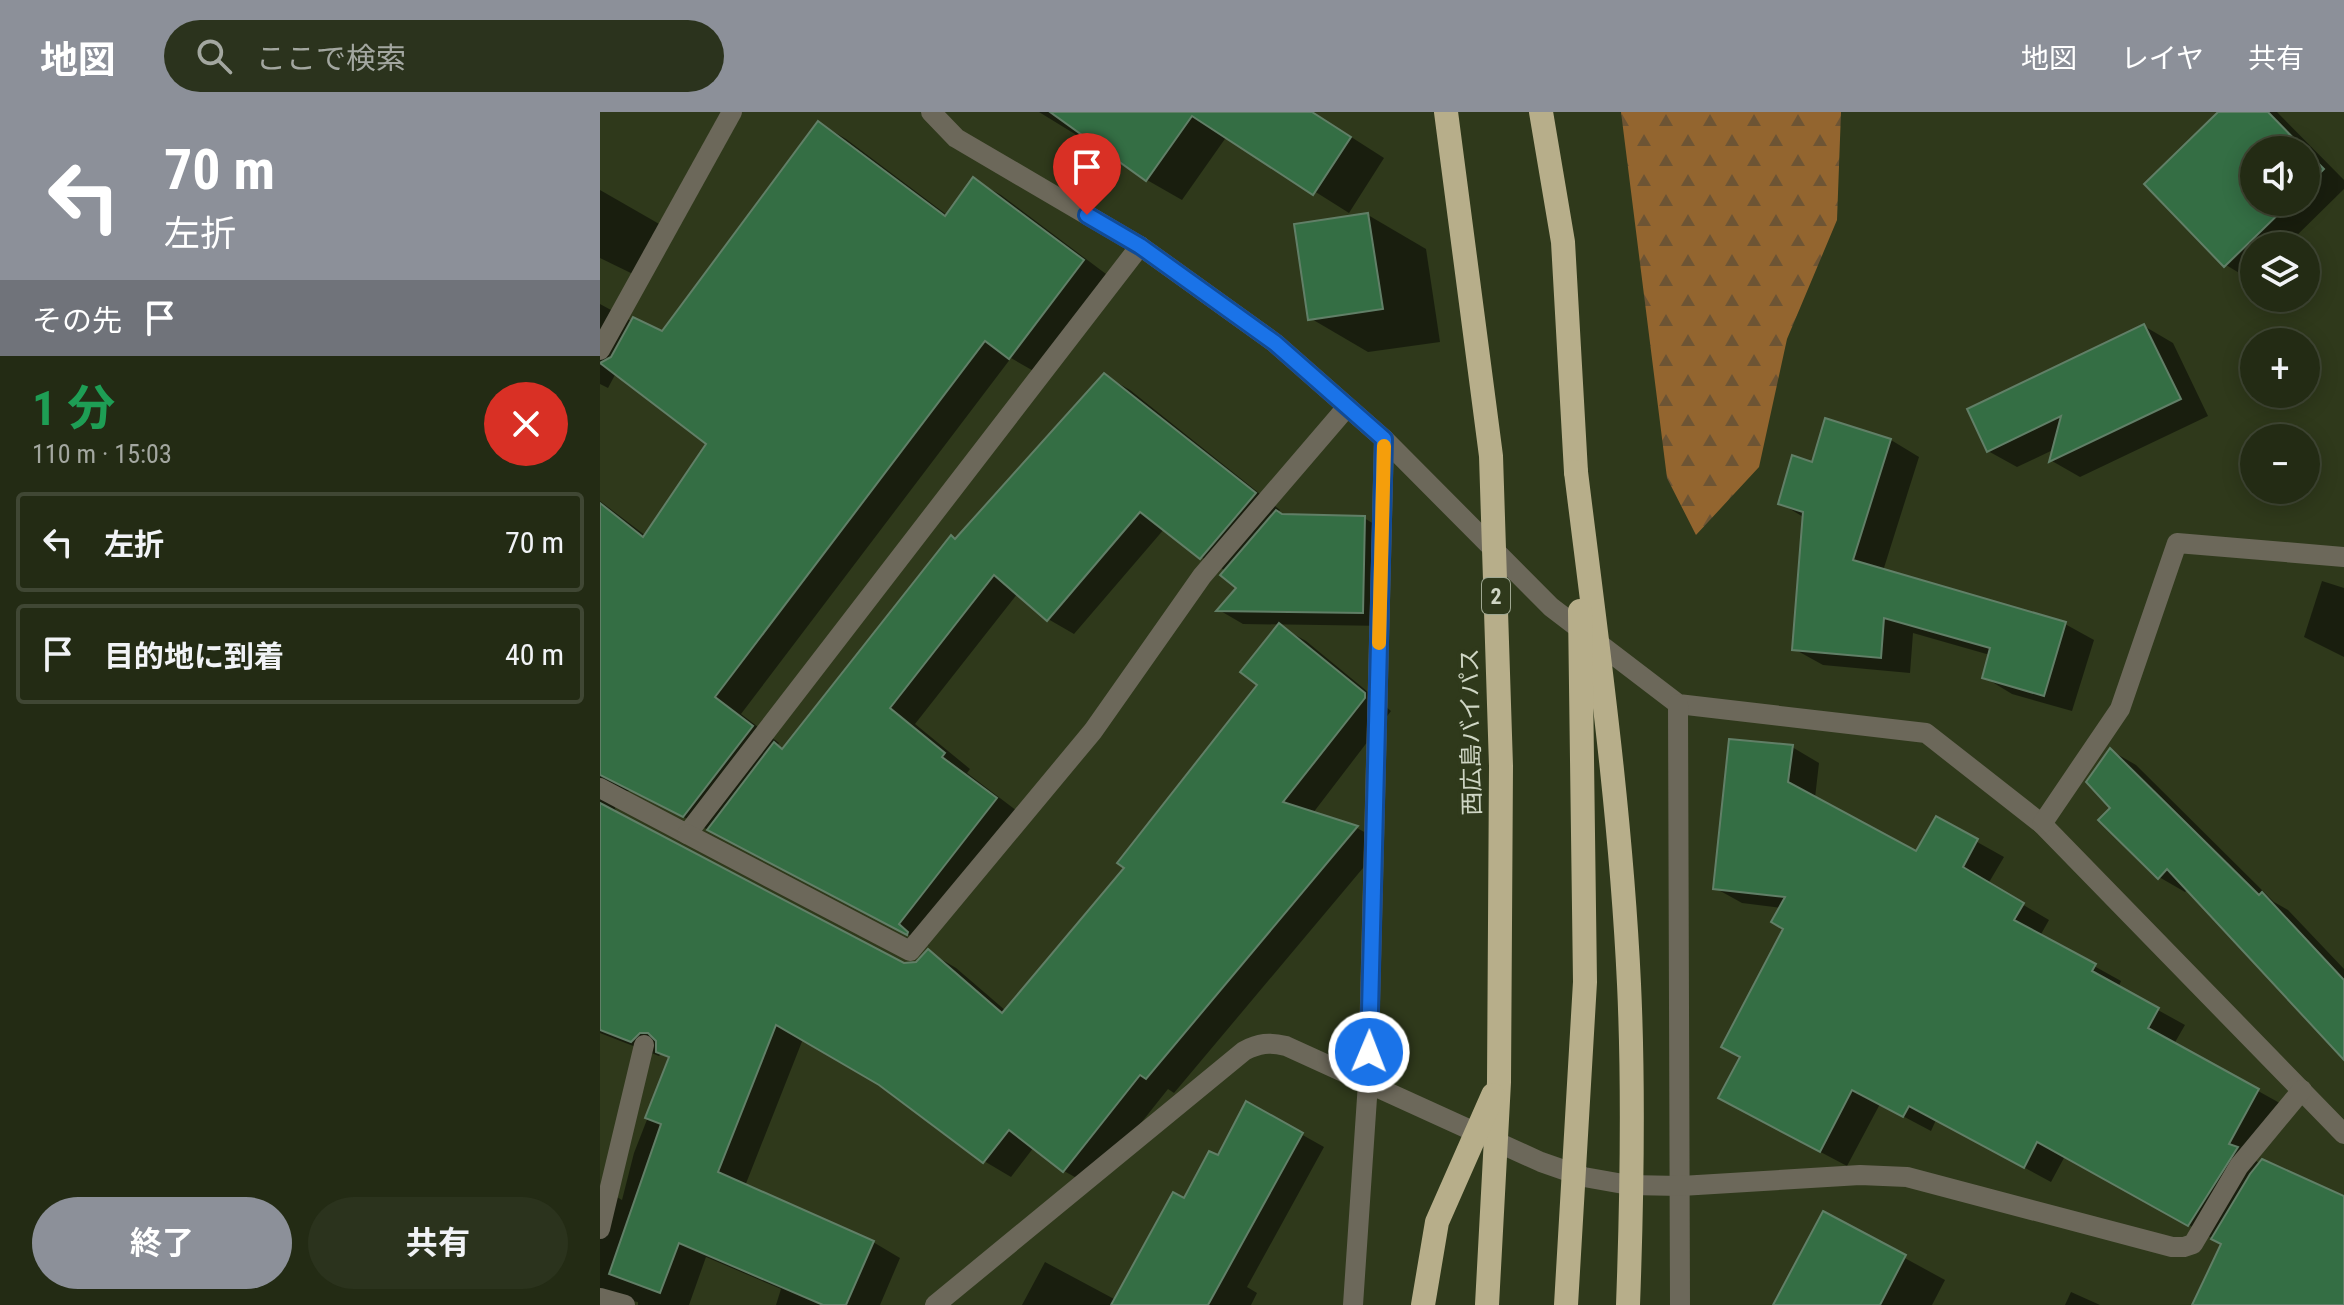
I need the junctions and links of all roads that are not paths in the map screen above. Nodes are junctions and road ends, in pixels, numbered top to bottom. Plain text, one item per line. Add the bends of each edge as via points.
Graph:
1 (732, 112) edge
2 (931, 112) edge
3 (1446, 112) edge
4 (1541, 112) edge
5 (1140, 246) junction
6 (600, 350) edge
7 (1347, 407) junction
8 (1384, 439) junction
9 (1576, 472) junction
10 (2344, 557) edge
11 (1678, 704) junction
12 (600, 788) edge
13 (2042, 824) junction
14 (687, 834) junction
15 (644, 1045) dead end
16 (1499, 1082) junction
17 (1368, 1083) junction
18 (2302, 1090) junction
19 (2344, 1134) edge
20 (1681, 1186) junction
21 (600, 1229) edge
22 (600, 1298) edge
23 (625, 1305) edge
24 (935, 1305) edge
25 (1353, 1305) edge
26 (1423, 1305) edge
27 (1487, 1305) edge
28 (1566, 1305) edge
29 (1628, 1305) edge
30 (1680, 1305) edge

1 - 6 street
2 - 5 street via 956,138
3 - 16 highway, 西広島バイパス / 2, bridge via 1491,456 1501,766
4 - 9 highway via 1563,242
5 - 7 street via 1275,343
5 - 14 street
7 - 8 street
7 - 14 street via 1202,576 1093,731 910,951
8 - 11 street via 1551,607
8 - 17 street
9 - 28 highway, bridge via 1585,982
9 - 29 highway, bridge via 1611,749 1629,984 1633,1184
10 - 13 street via 2177,543 2120,709
11 - 13 street via 1926,733
11 - 20 street
12 - 14 street
13 - 18 street
15 - 21 street
16 - 26 highway, bridge via 1437,1222
16 - 27 highway, 西広島バイパス / 2, bridge
17 - 20 street via 1584,1177
17 - 24 street via 1286,1046 1257,1044
17 - 25 street
18 - 19 street
18 - 20 street via 2239,1166 2201,1235 2184,1247 1907,1177
20 - 30 street
22 - 23 street

